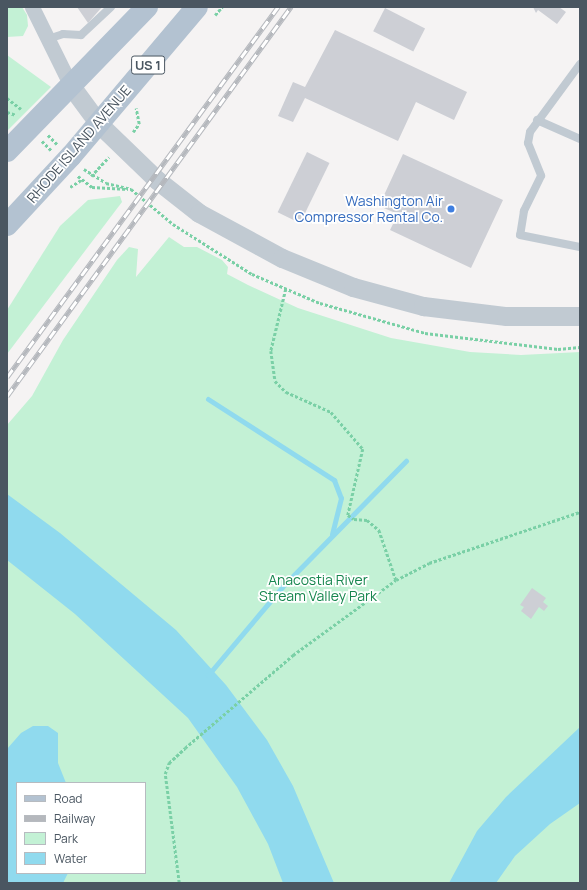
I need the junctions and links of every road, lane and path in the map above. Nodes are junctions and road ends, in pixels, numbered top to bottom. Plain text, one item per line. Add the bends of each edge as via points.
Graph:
1 (32, 7) edge
2 (111, 7) edge
3 (147, 7) edge
4 (222, 7) edge
5 (204, 13) edge
6 (48, 39) junction
7 (580, 64) edge
8 (71, 86) junction
9 (7, 98) edge
10 (138, 102) dead end
11 (537, 120) junction
12 (35, 122) junction
13 (99, 124) junction
14 (580, 139) edge
15 (120, 146) junction
16 (7, 151) edge
17 (71, 156) junction
18 (91, 176) junction
19 (131, 189) dead end
20 (7, 225) edge
21 (580, 248) edge
22 (286, 290) dead end
23 (580, 316) edge
24 (580, 512) edge
25 (396, 580) junction
26 (179, 883) edge

1 - 6 street
2 - 6 lane via 80,35 64,34
3 - 8 main road, US 1
4 - 5 path
5 - 13 main road, RHODE ISLAND AVENUE / US 1
6 - 8 street
7 - 11 lane
8 - 12 main road, US 1
8 - 13 street
9 - 12 path
10 - 15 path via 139,124
11 - 14 lane
11 - 21 lane via 528,142 541,176 524,211 520,235
12 - 16 main road, US 1
12 - 17 path
13 - 15 street
13 - 17 main road, RHODE ISLAND AVENUE / US 1
15 - 18 path
15 - 23 street via 199,213 250,243 317,274 389,298 454,311 506,316
17 - 18 path
17 - 20 main road, RHODE ISLAND AVENUE / US 1
18 - 19 path
22 - 25 path via 271,351 275,381 286,392 331,412 363,449 348,515 354,520 367,520 379,530
24 - 25 path via 429,563
25 - 26 path via 249,691 170,763 165,774

